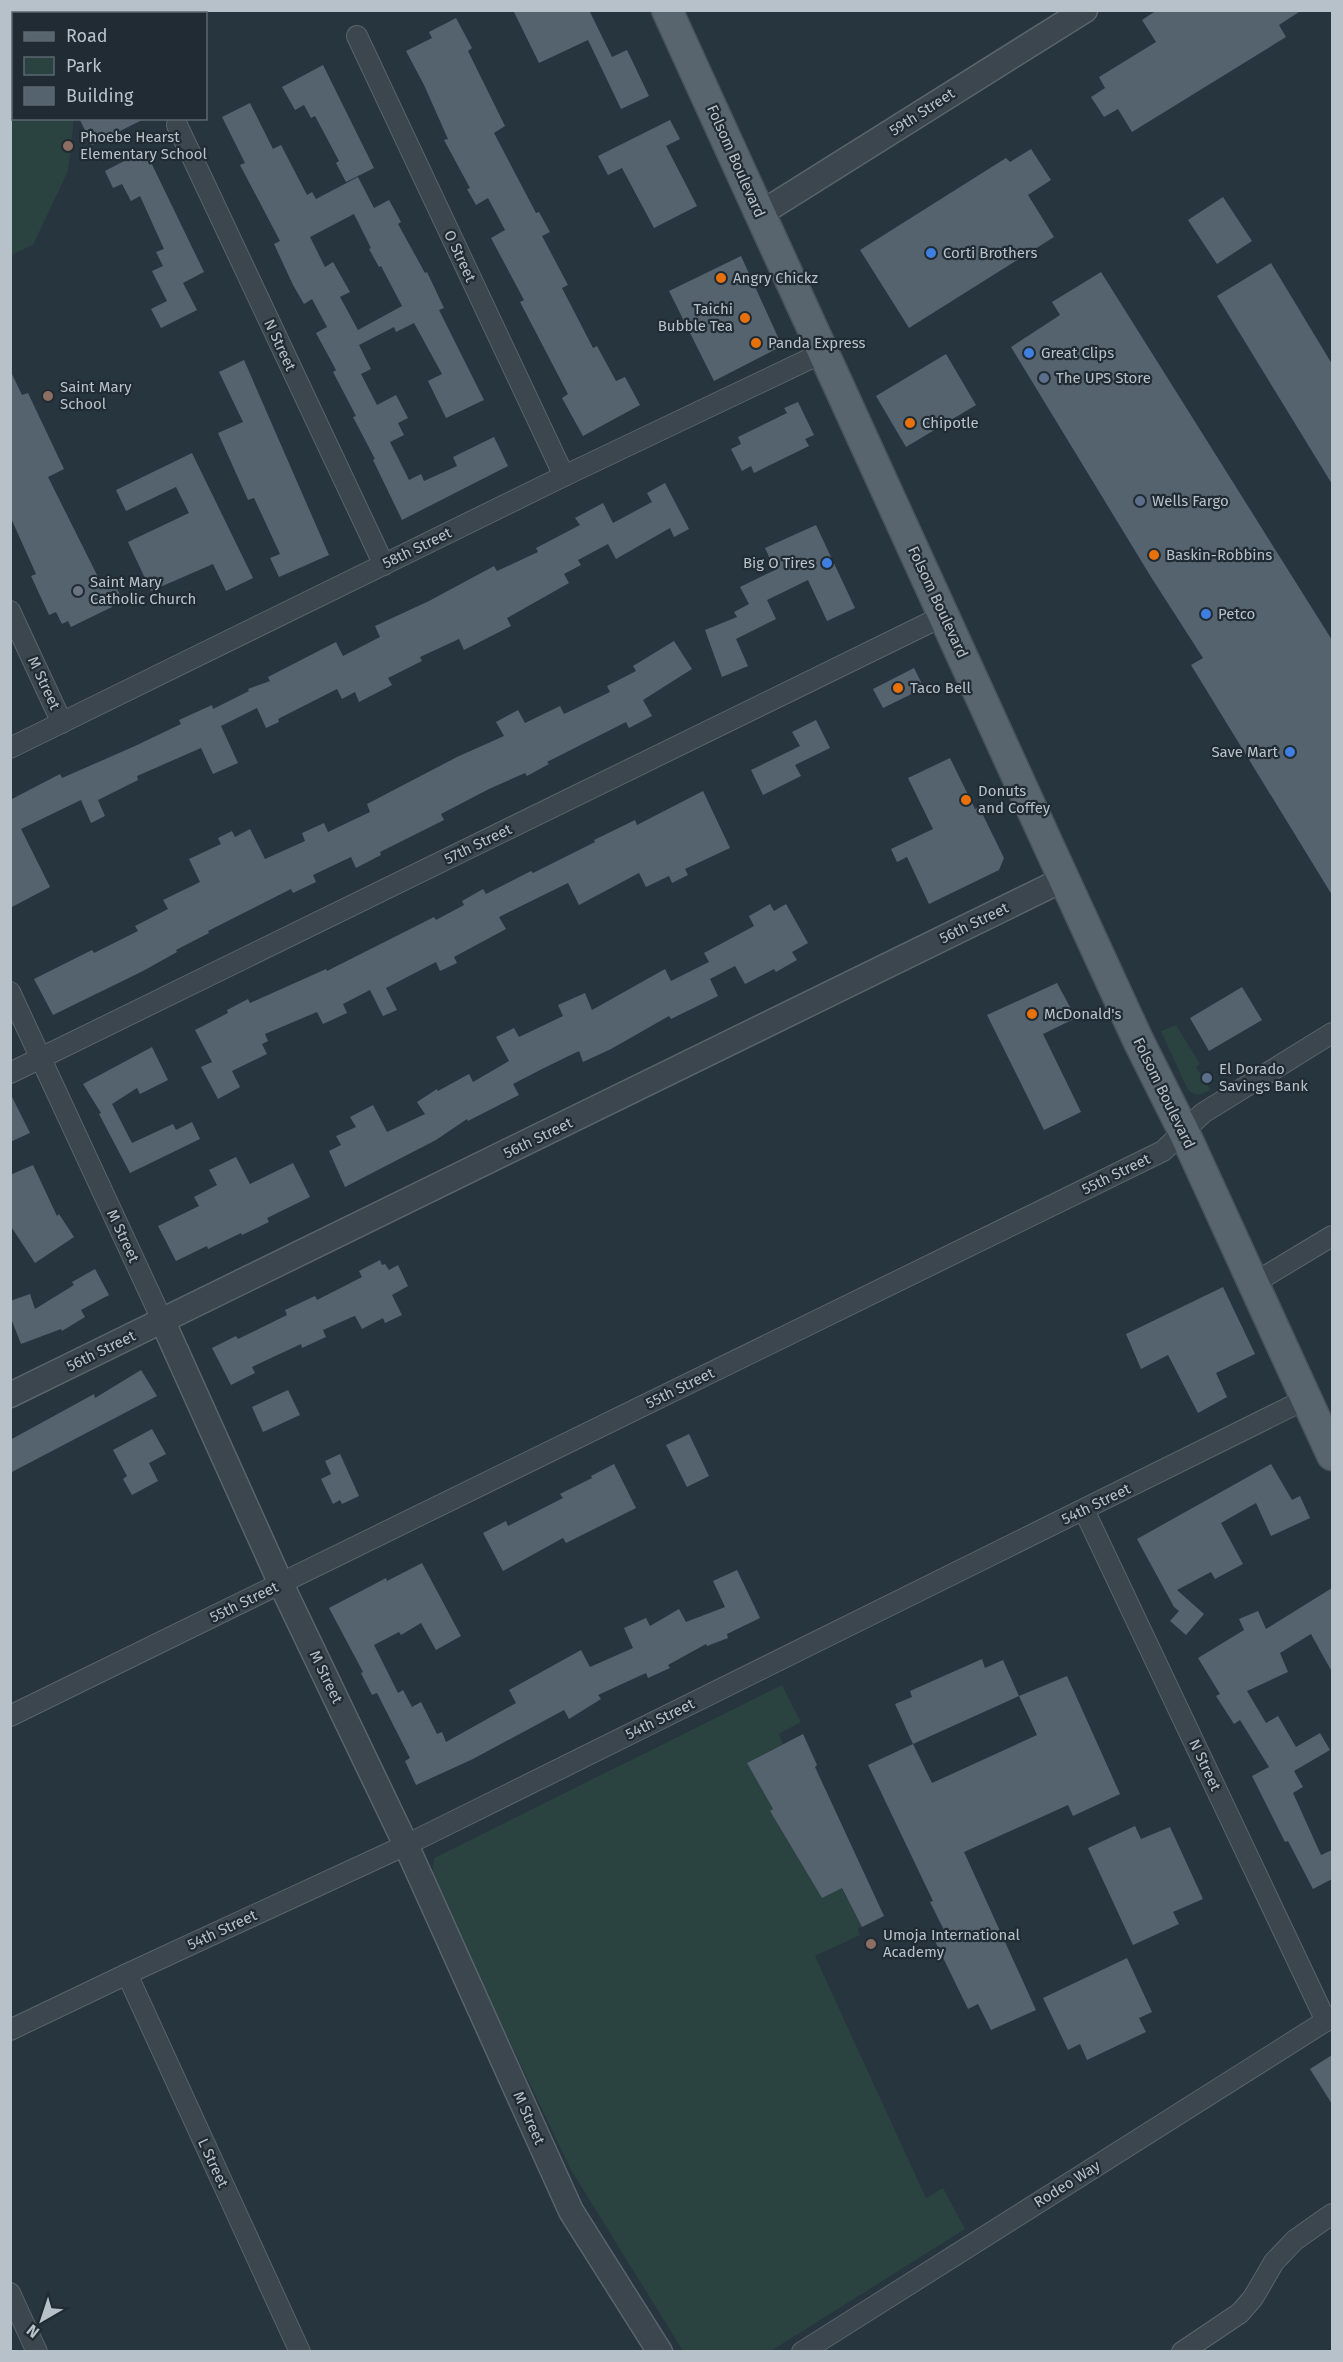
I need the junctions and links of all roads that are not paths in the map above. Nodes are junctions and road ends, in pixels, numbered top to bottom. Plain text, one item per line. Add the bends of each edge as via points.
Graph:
1 (667, 10) edge
2 (1085, 10) edge
3 (357, 36) dead end
4 (177, 125) dead end
5 (760, 214) junction
6 (824, 352) junction
7 (564, 476) junction
8 (384, 565) junction
9 (10, 611) edge
10 (945, 615) junction
11 (62, 723) junction
12 (10, 748) edge
13 (1064, 879) junction
14 (10, 992) edge
15 (1332, 1033) edge
16 (41, 1058) junction
17 (10, 1073) edge
18 (1184, 1132) junction
19 (1332, 1236) edge
20 (1254, 1283) junction
21 (163, 1322) junction
22 (10, 1395) edge
23 (1306, 1399) junction
24 (1332, 1455) edge
25 (1084, 1510) junction
26 (281, 1584) junction
27 (10, 1716) edge
28 (406, 1845) junction
29 (127, 1974) junction
30 (1329, 2019) edge
31 (10, 2030) edge
32 (1332, 2214) edge
33 (10, 2293) edge
34 (37, 2352) edge
35 (300, 2352) edge
36 (660, 2352) edge
37 (802, 2352) edge
38 (1182, 2352) edge

1 - 5 main road, Folsom Boulevard
2 - 5 street, 59th Street
3 - 7 street, O Street
4 - 8 street, N Street
5 - 6 main road, Folsom Boulevard
6 - 7 street, 58th Street
6 - 10 main road, Folsom Boulevard
7 - 8 street, 58th Street
8 - 11 street, 58th Street
9 - 11 street, M Street
10 - 13 main road, Folsom Boulevard
10 - 16 street, 57th Street
11 - 12 street, 58th Street
13 - 18 main road, Folsom Boulevard
13 - 21 street, 56th Street
14 - 16 street, M Street
15 - 18 street, 55th Street via 1203,1113
16 - 17 street, 57th Street
16 - 21 street, M Street
18 - 20 main road, Folsom Boulevard
18 - 26 street, 55th Street via 1163,1151
19 - 20 street
20 - 23 main road, Folsom Boulevard
21 - 22 street, 56th Street
21 - 26 street, M Street
23 - 24 main road, Folsom Boulevard
23 - 25 street, 54th Street
25 - 28 street, 54th Street
25 - 30 street, N Street
26 - 27 street, 55th Street
26 - 28 street, M Street
28 - 29 street, 54th Street
28 - 36 street, M Street via 571,2211
29 - 31 street, 54th Street
29 - 35 street, L Street
30 - 37 street, Rodeo Way
32 - 38 street via 1274,2262 1240,2313
33 - 34 street

